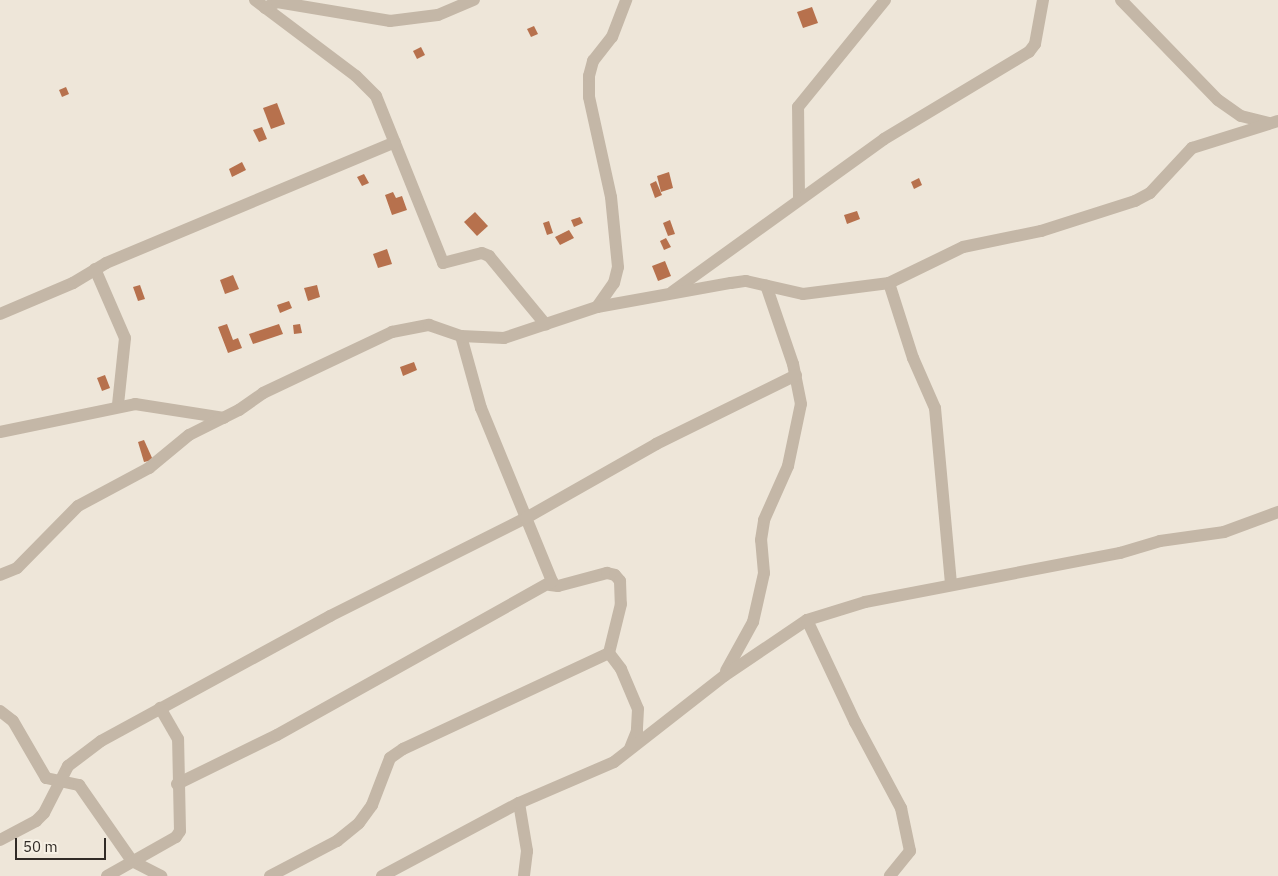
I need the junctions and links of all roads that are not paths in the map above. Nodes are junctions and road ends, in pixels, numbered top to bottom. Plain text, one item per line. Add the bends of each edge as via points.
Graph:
1 (474, 0) edge
2 (626, 0) edge
3 (885, 0) edge
4 (1043, 0) edge
5 (1121, 0) edge
6 (270, 2) edge
7 (1275, 122) edge
8 (395, 142) junction
9 (799, 198) junction
10 (95, 269) junction
11 (890, 283) junction
12 (766, 285) junction
13 (670, 293) junction
14 (597, 307) junction
15 (0, 314) edge
16 (546, 325) junction
17 (461, 336) junction
18 (796, 375) junction
19 (118, 405) junction
20 (224, 418) junction
21 (0, 432) edge
22 (1278, 512) edge
23 (526, 518) junction
24 (0, 575) edge
25 (552, 581) junction
26 (951, 584) junction
27 (807, 620) junction
28 (608, 653) junction
29 (724, 676) junction
30 (160, 708) junction
31 (0, 711) edge
32 (628, 752) junction
33 (61, 779) junction
34 (177, 784) junction
35 (520, 803) junction
36 (0, 840) edge
37 (132, 860) junction
38 (107, 876) edge
39 (161, 876) edge
40 (270, 876) edge
41 (382, 876) edge
42 (524, 876) edge
43 (890, 876) edge

1 - 6 street via 438,16 390,21
2 - 14 street via 612,37 593,61 589,76 589,97 608,180 618,267 614,283
3 - 9 street via 798,107
4 - 9 street via 1035,44 1029,52 884,139
5 - 7 street via 1218,100 1241,116
6 - 8 street via 368,88 383,110
7 - 11 street via 1192,148 1150,193 1135,201 1041,231 963,247
8 - 10 street
8 - 16 street via 443,263 482,253 489,256
9 - 13 street
10 - 15 street via 73,283
10 - 19 street via 126,338
11 - 12 street via 802,294
11 - 26 street via 914,358 935,408
12 - 13 street via 746,281
12 - 18 street
13 - 14 street
14 - 16 street
16 - 17 street via 504,338
17 - 20 street via 429,325 392,332 263,393
17 - 23 street via 481,408
18 - 23 street via 656,444
18 - 29 street via 799,412 788,466 764,520 761,590 753,622
19 - 20 street via 151,405
19 - 21 street
20 - 24 street via 189,435 149,468 78,506 17,568
22 - 26 street via 1224,532 1160,541 1120,553
23 - 25 street
23 - 30 street via 330,616
25 - 28 street via 550,585 558,586 607,573 620,581 621,604
25 - 34 street via 277,735
26 - 27 street via 864,602
27 - 29 street
27 - 43 street via 855,722 901,808 910,852
28 - 32 street via 620,669 638,709 637,731
28 - 40 street via 403,749 390,758 372,806 359,824 331,845
29 - 32 street
30 - 33 street via 76,757
30 - 34 street via 178,738
31 - 33 street via 13,721 46,778
32 - 35 street via 590,774
33 - 36 street via 44,813 36,821
33 - 37 street via 86,792
34 - 37 street via 180,831 176,837
35 - 41 street
35 - 42 street via 527,850
37 - 38 street
37 - 39 street

